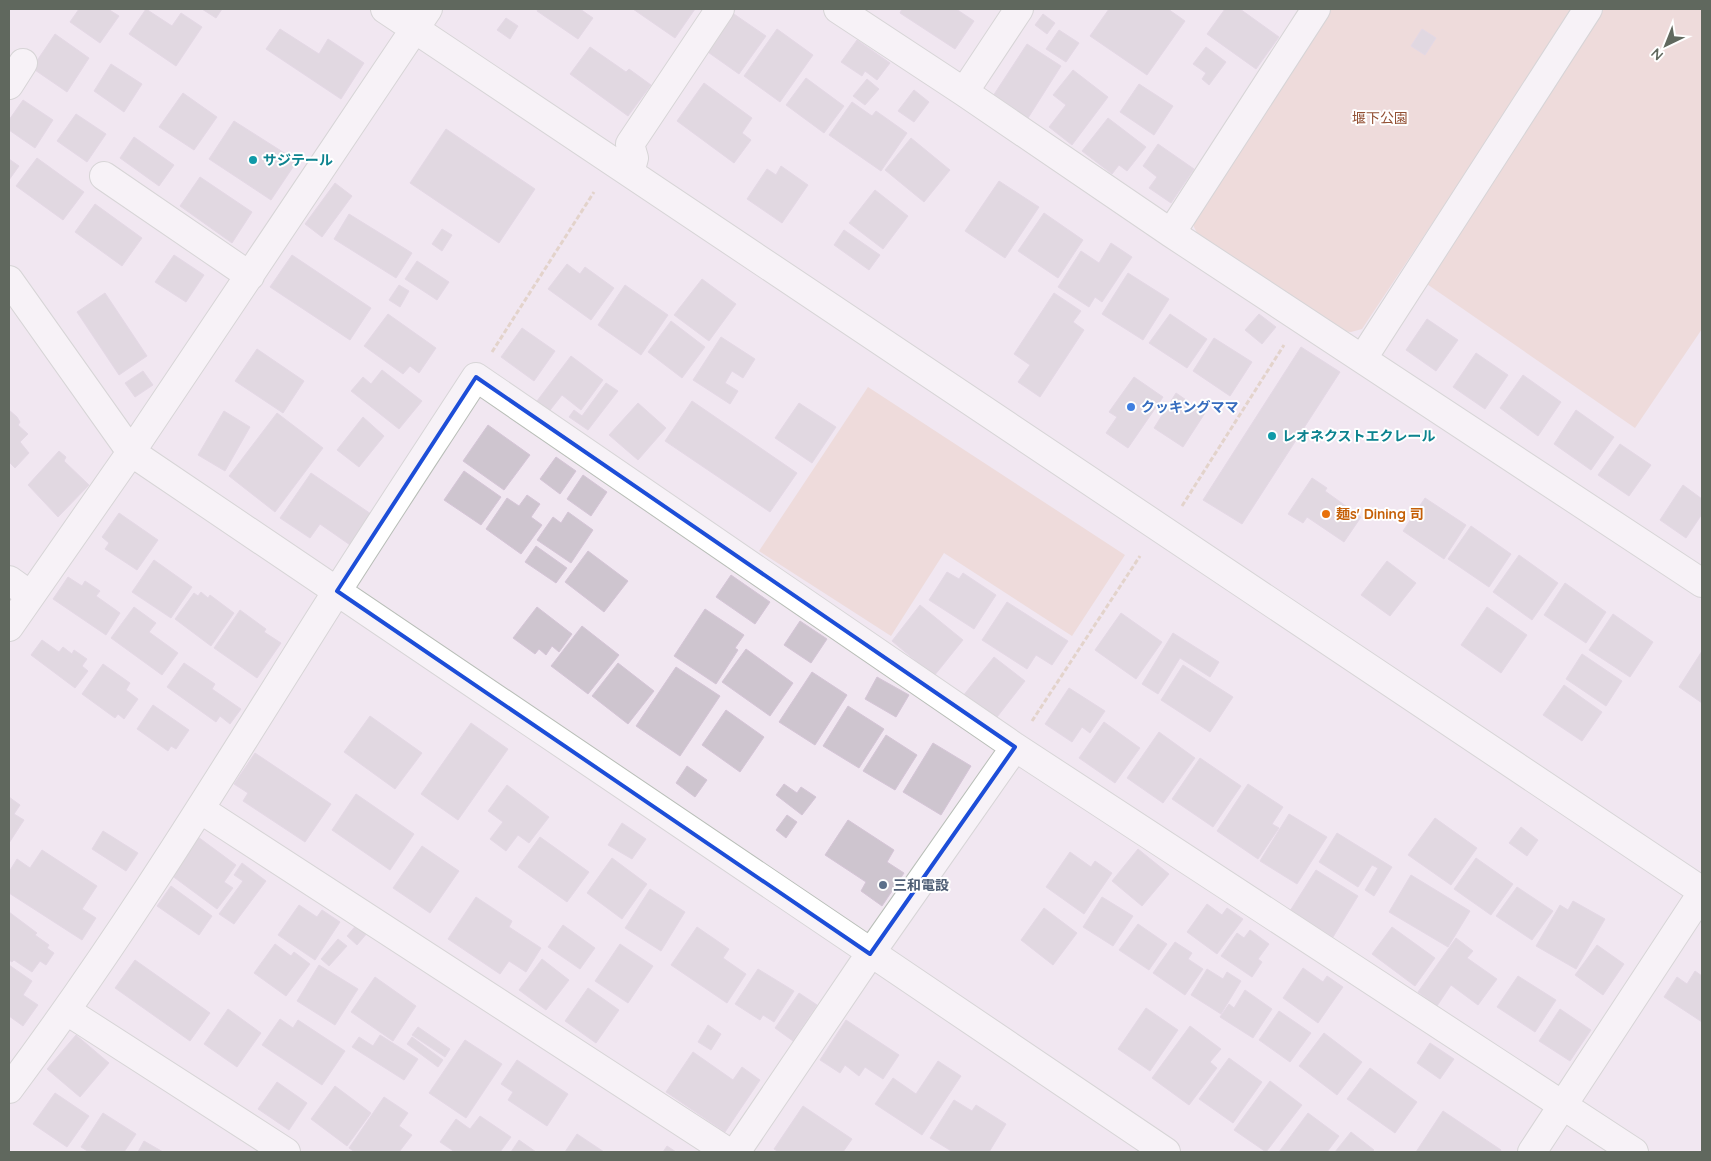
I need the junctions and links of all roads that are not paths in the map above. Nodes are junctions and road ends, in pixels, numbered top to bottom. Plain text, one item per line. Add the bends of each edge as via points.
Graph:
1 (385, 9) edge
2 (720, 9) edge
3 (838, 9) edge
4 (1019, 9) edge
5 (1316, 9) edge
6 (1588, 9) edge
7 (422, 19) edge
8 (24, 63) dead end
9 (9, 85) edge
10 (964, 92) junction
11 (630, 173) junction
12 (104, 176) dead end
13 (1171, 233) junction
14 (250, 276) junction
15 (9, 280) edge
16 (1362, 358) junction
17 (131, 452) junction
18 (1702, 583) edge
19 (19, 588) edge
20 (337, 591) junction
21 (9, 626) edge
22 (1015, 746) junction
23 (200, 809) junction
24 (1702, 892) edge
25 (870, 954) junction
26 (67, 1011) junction
27 (9, 1089) edge
28 (1563, 1104) junction
29 (286, 1152) edge
30 (728, 1152) edge
31 (736, 1152) edge
32 (1166, 1152) edge
33 (1532, 1152) edge
34 (1634, 1152) edge

1 - 7 street
2 - 11 street via 630,144 634,158
3 - 10 street
4 - 10 street
5 - 13 street
6 - 16 street
7 - 11 street
7 - 14 street
8 - 9 street
10 - 13 street
11 - 24 street
12 - 14 street
13 - 16 street
14 - 17 street
15 - 17 street
16 - 18 street
17 - 19 street
17 - 20 street
19 - 21 street
20 - 22 street via 476,378
20 - 23 street
20 - 25 street
22 - 25 street
22 - 28 street
23 - 26 street
23 - 30 street
24 - 28 street
25 - 31 street
25 - 32 street
26 - 27 street
26 - 29 street
28 - 33 street
28 - 34 street

